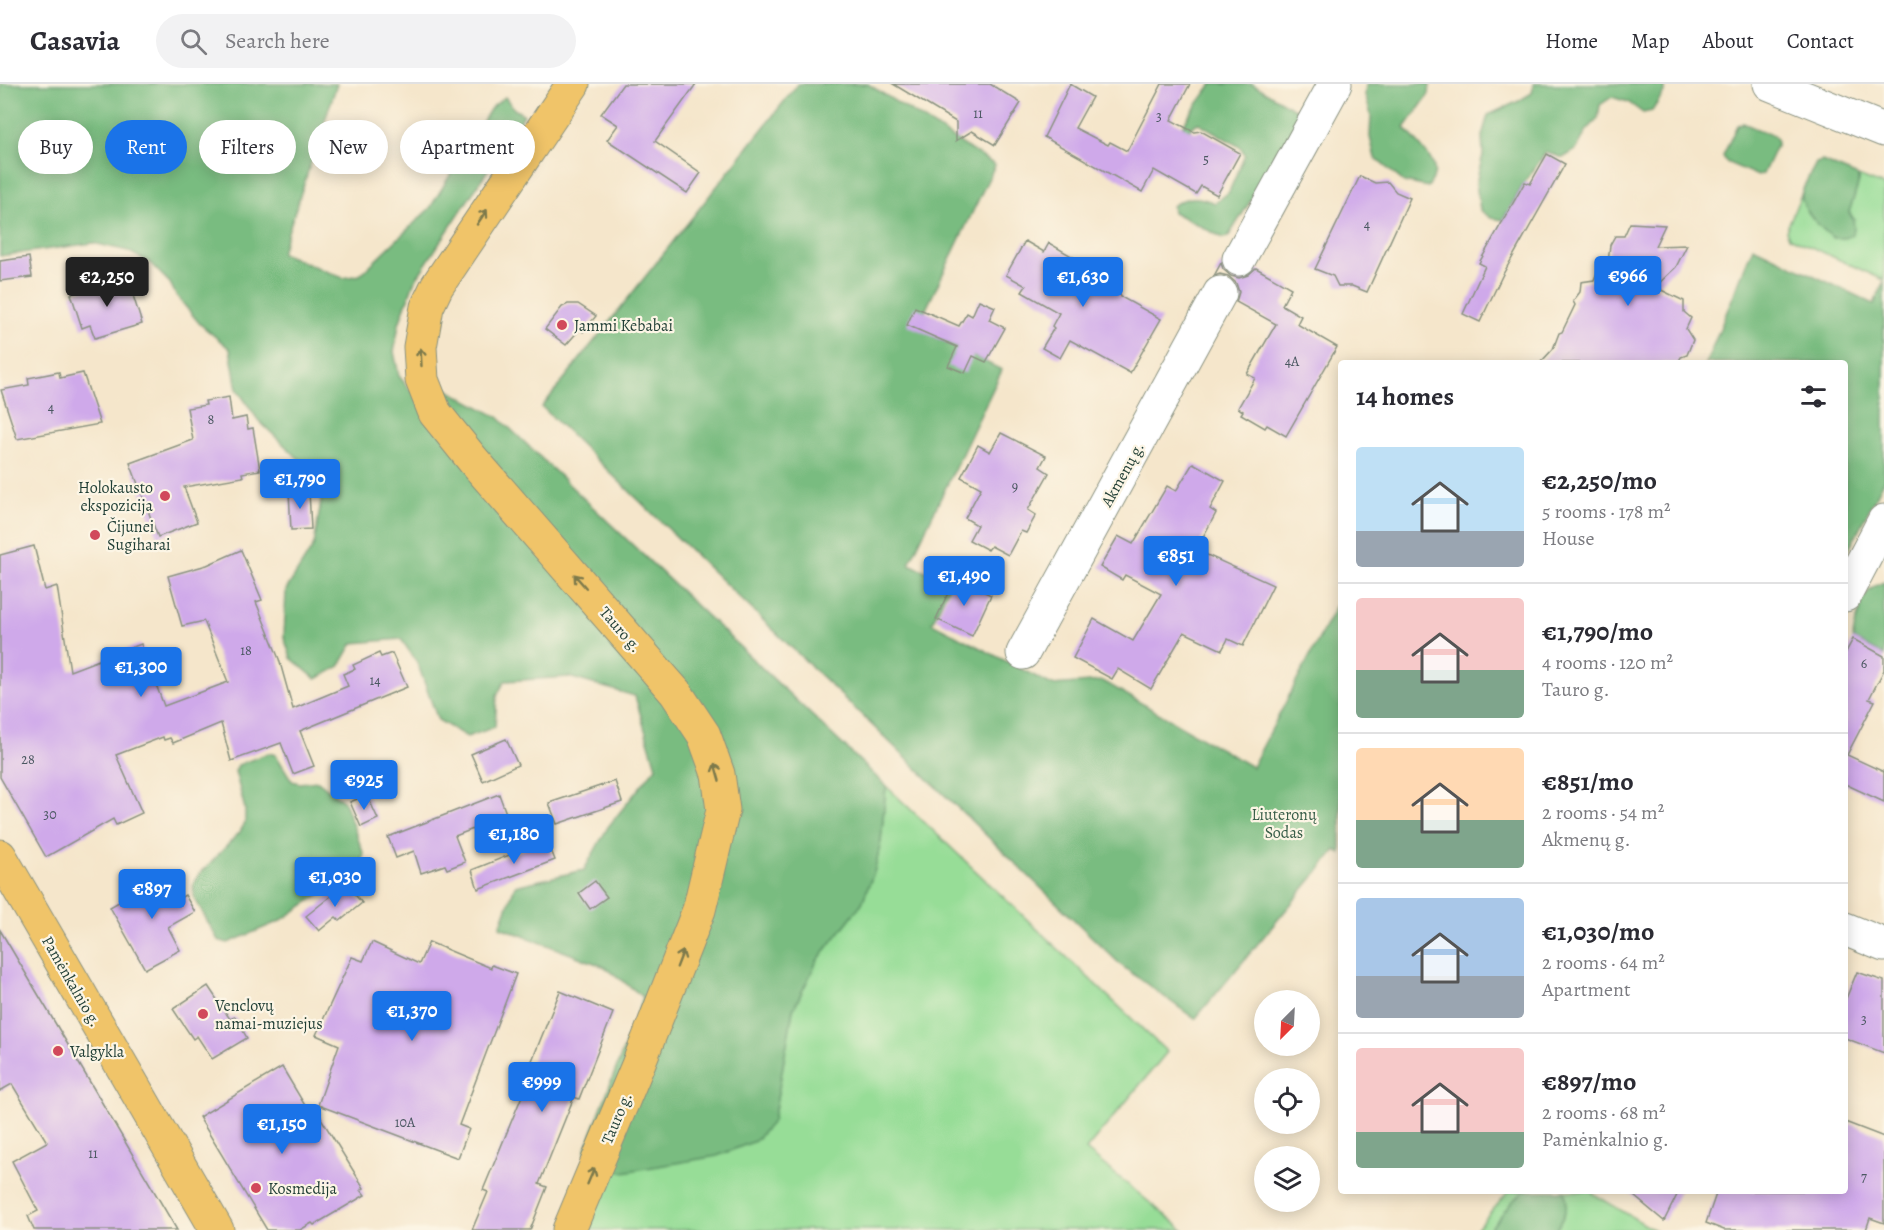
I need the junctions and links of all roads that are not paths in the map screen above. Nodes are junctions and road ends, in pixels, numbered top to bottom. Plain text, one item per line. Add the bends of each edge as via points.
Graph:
1 (573, 84) edge
2 (1335, 84) edge
3 (1778, 86) edge
4 (1884, 130) edge
5 (1239, 259) dead end
6 (1220, 293) dead end
7 (1884, 521) edge
8 (1848, 589) edge
9 (1023, 654) dead end
10 (4, 872) edge
11 (1848, 930) edge
12 (1884, 945) edge
13 (217, 1230) edge
14 (569, 1230) edge

14 -> 1 main road, Tauro g. via 699,910 723,810 718,774 704,735 676,693 473,460 435,413 422,380 423,326 437,286
2 - 5 street
3 - 4 street
6 - 9 street, Akmenų g.
7 - 8 street
10 - 13 main road, Pamėnkalnio g.
11 - 12 street

